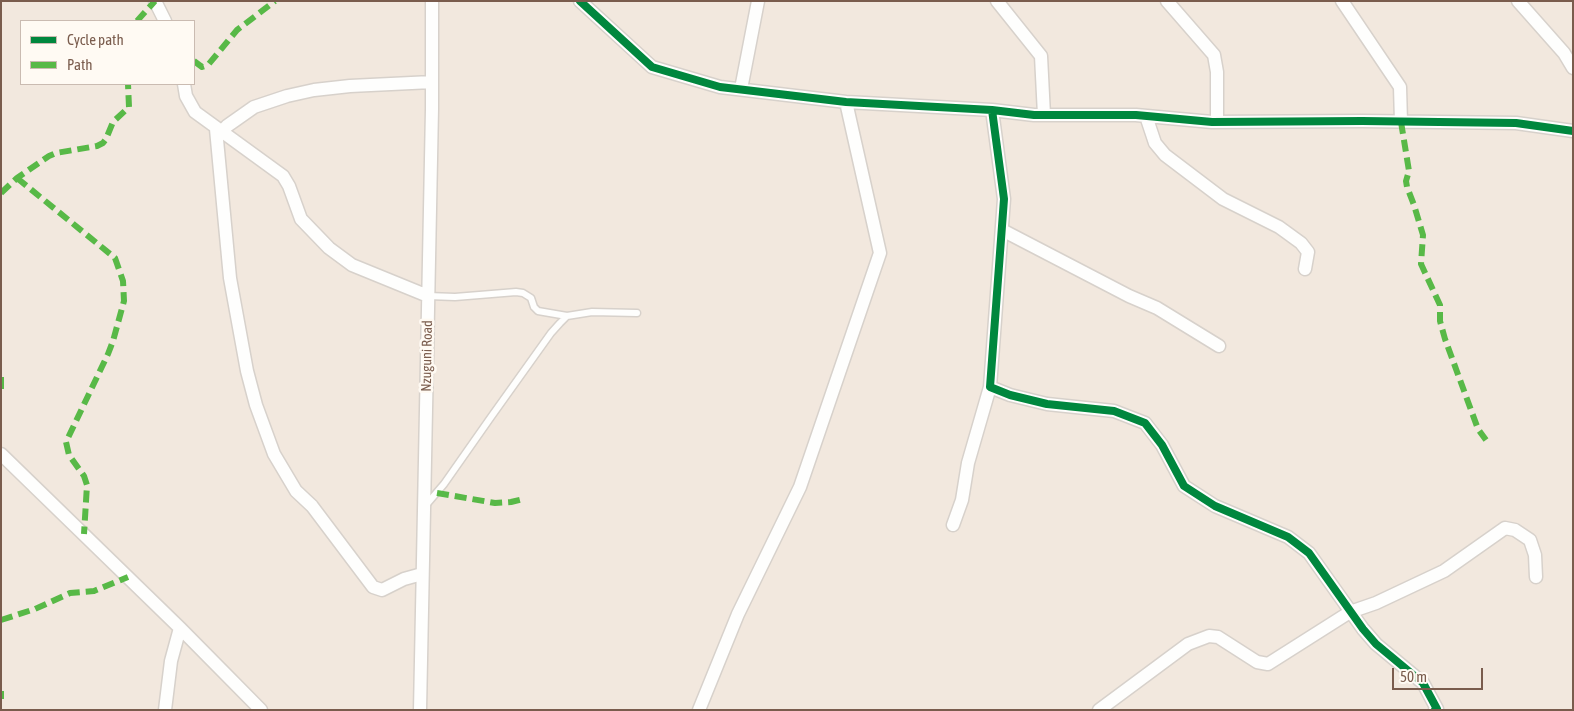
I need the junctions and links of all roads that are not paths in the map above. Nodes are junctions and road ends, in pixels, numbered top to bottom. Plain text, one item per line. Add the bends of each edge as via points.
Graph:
1 (156, 1) edge
2 (432, 1) edge
3 (580, 1) edge
4 (758, 1) edge
5 (997, 1) edge
6 (1167, 1) edge
7 (1342, 1) edge
8 (1518, 1) edge
9 (165, 20) edge
10 (1573, 68) edge
11 (432, 82) junction
12 (184, 85) edge
13 (741, 89) junction
14 (846, 102) junction
15 (992, 110) junction
16 (1044, 115) junction
17 (1146, 116) junction
18 (1217, 122) junction
19 (1401, 122) junction
20 (218, 131) junction
21 (1573, 131) edge
22 (1002, 230) junction
23 (1304, 270) dead end
24 (428, 296) junction
25 (637, 312) dead end
26 (567, 316) junction
27 (1219, 346) dead end
28 (990, 387) junction
29 (1, 454) edge
30 (424, 508) junction
31 (953, 525) dead end
32 (422, 574) junction
33 (1536, 576) dead end
34 (1350, 612) junction
35 (180, 628) junction
36 (1437, 709) edge
37 (164, 710) edge
38 (261, 710) edge
39 (420, 710) edge
40 (699, 710) edge
41 (1100, 710) edge

1 - 9 street
2 - 11 street, Nzuguni Road
3 - 13 street via 652,68 720,87
4 - 13 street
5 - 16 street via 1041,56
6 - 18 street via 1214,55
7 - 19 street via 1400,87
8 - 10 street via 1564,53
11 - 20 street via 350,86 287,96 254,107
11 - 24 street, Nzuguni Road
12 - 20 street via 195,112
13 - 14 street
14 - 15 street
14 - 40 street via 880,253 800,487 738,614
15 - 16 street
15 - 22 street via 1004,199
16 - 17 street
17 - 18 street
17 - 23 street via 1155,143 1166,155 1223,199 1279,227 1301,244 1308,252
18 - 19 street
19 - 21 street via 1516,123
20 - 24 street via 283,176 301,219 329,248 352,265
20 - 32 street via 233,297 247,371 274,454 296,490 312,506 373,587 382,590
22 - 27 street via 1157,308
22 - 28 street
24 - 26 lane via 523,293 531,298 538,311
24 - 30 street, Nzuguni Road
25 - 26 lane via 592,312
26 - 30 lane via 551,333
28 - 31 street
28 - 34 street via 1047,404 1114,411 1145,424 1162,445 1184,486 1216,506 1288,537 1310,553
29 - 35 street
30 - 32 street, Nzuguni Road
32 - 39 street, Nzuguni Road
33 - 34 street via 1530,540 1515,530 1505,528 1444,570 1376,604
34 - 36 street via 1376,644 1423,683
34 - 41 street via 1268,664 1256,662 1218,637 1209,636 1188,644
35 - 37 street
35 - 38 street

